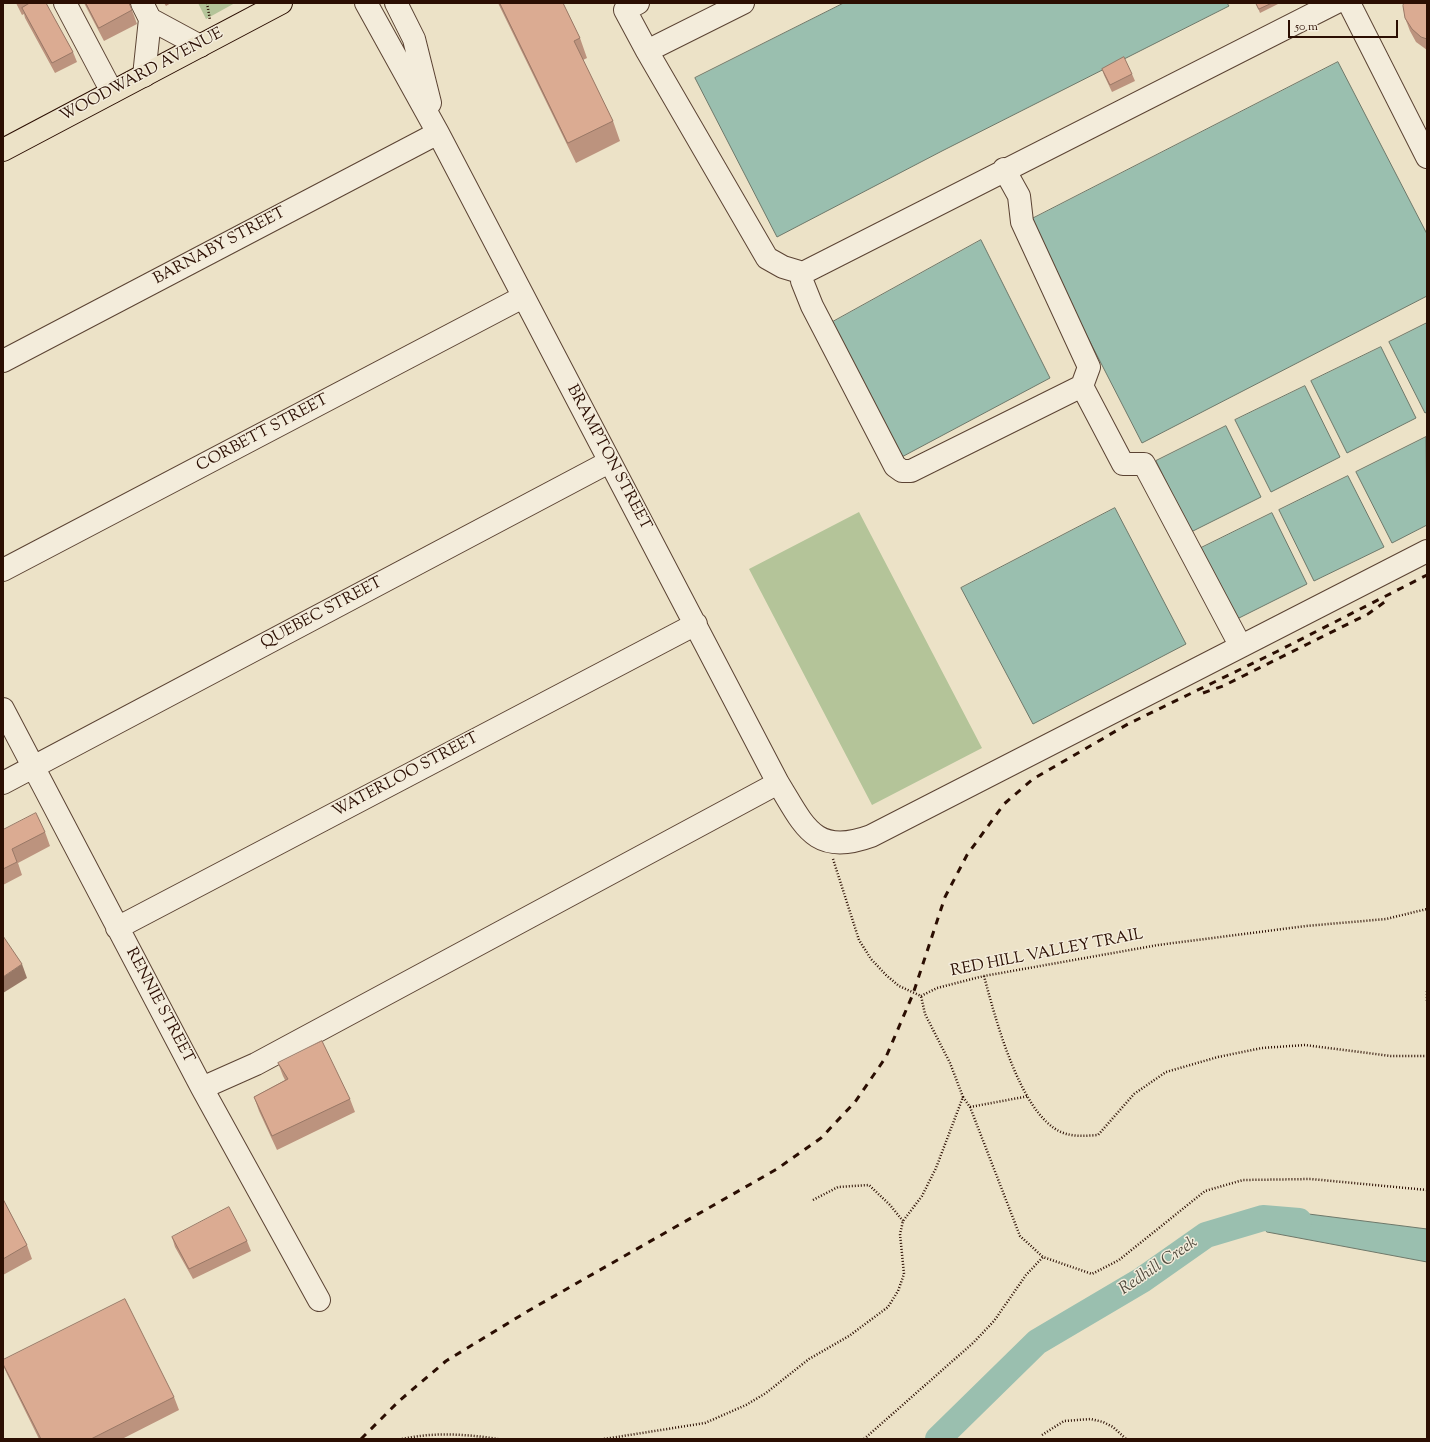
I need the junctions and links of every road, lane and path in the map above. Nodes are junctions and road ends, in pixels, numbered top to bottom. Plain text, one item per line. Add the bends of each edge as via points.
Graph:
1 (65, 3) edge
2 (281, 3) edge
3 (366, 3) edge
4 (396, 3) edge
5 (638, 3) edge
6 (742, 3) edge
7 (1335, 3) edge
8 (1349, 3) edge
9 (146, 11) edge
10 (200, 46) junction
11 (647, 51) junction
12 (144, 76) junction
13 (112, 92) junction
14 (438, 133) junction
15 (3, 150) edge
16 (1427, 157) edge
17 (1004, 169) junction
18 (802, 273) junction
19 (523, 297) junction
20 (3, 360) edge
21 (1082, 386) junction
22 (609, 462) junction
23 (1427, 551) edge
24 (3, 570) edge
25 (696, 624) junction
26 (1240, 645) junction
27 (3, 709) edge
28 (31, 760) junction
29 (3, 767) edge
30 (3, 783) edge
31 (778, 783) junction
32 (827, 841) junction
33 (1427, 909) edge
34 (117, 928) junction
35 (984, 976) junction
36 (1427, 991) edge
37 (921, 996) junction
38 (1427, 1003) edge
39 (1427, 1056) edge
40 (202, 1088) junction
41 (1029, 1096) junction
42 (963, 1097) junction
43 (970, 1107) junction
44 (1427, 1190) edge
45 (813, 1200) dead end
46 (903, 1221) junction
47 (1043, 1257) junction
48 (319, 1300) dead end
49 (1042, 1435) dead end
50 (402, 1439) edge
51 (498, 1439) edge
52 (604, 1439) edge
53 (864, 1439) edge
54 (1126, 1439) edge

1 - 13 street
2 - 10 main road, WOODWARD AVENUE
3 - 14 street, BRAMPTON STREET
4 - 14 street, BRAMPTON STREET via 414,38
5 - 11 street via 625,10
6 - 11 street
7 - 17 street
8 - 16 street
9 - 10 street
9 - 12 street
10 - 12 main road, WOODWARD AVENUE
11 - 18 street via 767,258
12 - 13 main road, WOODWARD AVENUE
13 - 15 main road, WOODWARD AVENUE
14 - 19 street, BRAMPTON STREET
14 - 20 street, BARNABY STREET
17 - 18 street
17 - 21 street via 1018,196 1022,222 1089,367
18 - 21 street via 802,280 812,306 895,466 902,472 911,471
19 - 22 street, BRAMPTON STREET
19 - 24 street, CORBETT STREET
21 - 26 street via 1123,464 1144,464
22 - 25 street, BRAMPTON STREET
22 - 28 street, QUEBEC STREET
23 - 26 street
25 - 31 street, BRAMPTON STREET
25 - 34 street, WATERLOO STREET
26 - 32 street via 1057,742 871,836 850,843
27 - 28 street, RENNIE STREET
28 - 29 street
28 - 30 street
28 - 34 street, RENNIE STREET
31 - 32 street, BRAMPTON STREET via 804,824 816,836
31 - 40 street via 263,1060
32 - 37 path via 859,940 871,959 886,975 899,986
33 - 35 path, RED HILL VALLEY TRAIL via 1386,919 1306,926 1158,945
34 - 40 street, RENNIE STREET
35 - 37 path, RED HILL VALLEY TRAIL via 937,988
35 - 41 path via 1000,1036
36 - 38 path
37 - 42 path via 925,1014 950,1062
39 - 41 path via 1391,1056 1304,1045 1262,1048 1218,1057 1166,1072 1134,1094 1098,1135 1081,1137 1061,1132 1041,1117
40 - 48 street, RENNIE STREET
41 - 43 path
42 - 43 path
42 - 46 path via 936,1168 922,1196
43 - 47 path via 1020,1236
44 - 47 path via 1311,1179 1243,1180 1205,1191 1119,1260 1092,1274
45 - 46 path via 838,1188 869,1185
46 - 52 path via 900,1234 904,1274 898,1291 888,1307 869,1322 810,1359 766,1394 746,1405 705,1423
47 - 53 path via 973,1343
49 - 54 path via 1064,1421 1091,1419 1113,1427
50 - 51 path via 420,1435 470,1435

